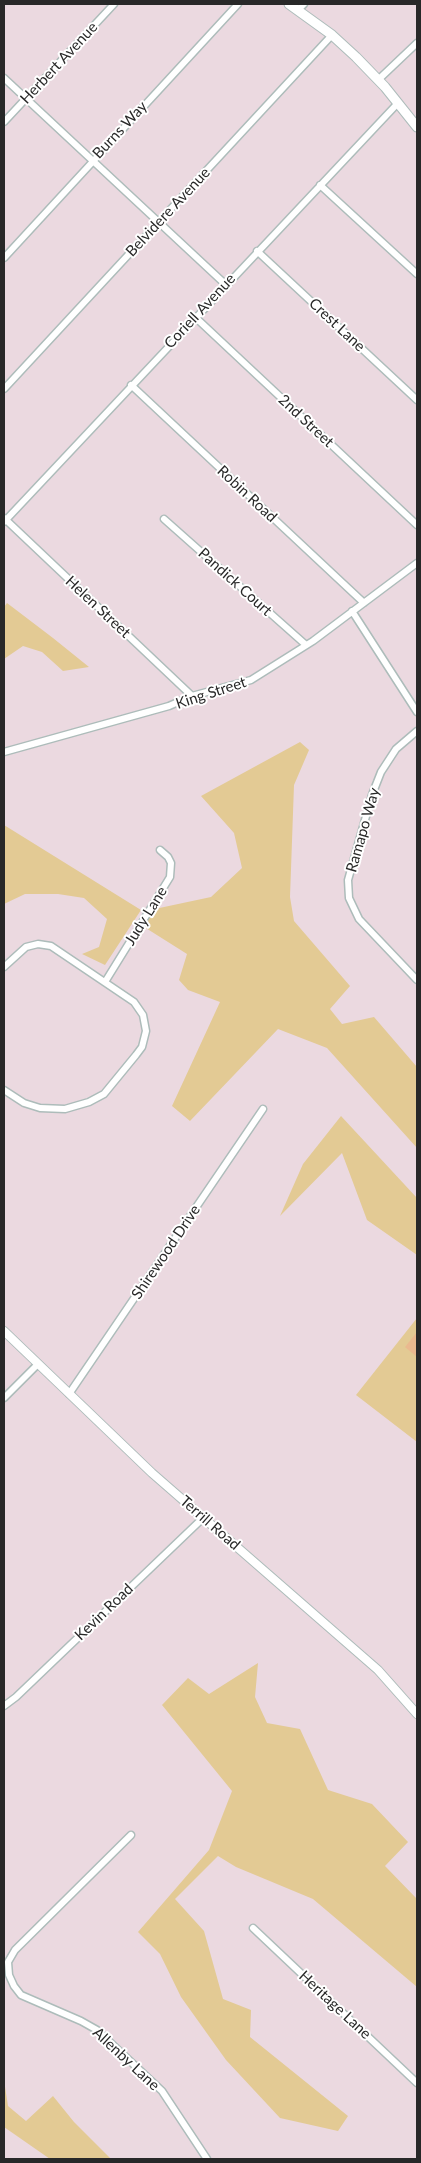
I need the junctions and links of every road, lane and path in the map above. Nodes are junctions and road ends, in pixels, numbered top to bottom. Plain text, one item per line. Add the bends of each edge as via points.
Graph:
1 (114, 4) edge
2 (238, 4) edge
3 (289, 4) edge
4 (301, 7) edge
5 (332, 35) junction
6 (417, 43) edge
7 (4, 78) edge
8 (378, 80) junction
9 (26, 98) junction
10 (398, 103) junction
11 (4, 122) edge
12 (417, 127) edge
13 (93, 160) junction
14 (320, 185) junction
15 (159, 222) junction
16 (257, 251) junction
17 (4, 258) edge
18 (417, 274) edge
19 (226, 284) junction
20 (195, 317) junction
21 (131, 385) junction
22 (4, 389) edge
23 (417, 400) edge
24 (164, 519) dead end
25 (4, 520) edge
26 (417, 525) edge
27 (417, 563) edge
28 (364, 603) junction
29 (352, 611) junction
30 (306, 646) junction
31 (192, 696) junction
32 (417, 712) edge
33 (417, 731) edge
34 (4, 752) edge
35 (160, 850) dead end
36 (4, 967) edge
37 (417, 980) edge
38 (105, 982) junction
39 (4, 1090) edge
40 (264, 1109) dead end
41 (4, 1331) edge
42 (38, 1364) junction
43 (69, 1394) junction
44 (4, 1398) edge
45 (203, 1518) junction
46 (4, 1706) edge
47 (417, 1714) edge
48 (131, 1834) dead end
49 (253, 1928) dead end
50 (417, 2083) edge
51 (207, 2159) edge

1 - 9 street, Herbert Avenue
2 - 13 street, Burns Way
3 - 4 main road
4 - 5 main road
5 - 8 main road
5 - 15 street, Belvidere Avenue
6 - 8 street
7 - 9 street
8 - 10 main road
9 - 11 street, Herbert Avenue
9 - 13 street
10 - 12 main road
10 - 14 street, Coriell Avenue
13 - 15 street
13 - 17 street, Burns Way
14 - 16 street, Coriell Avenue
14 - 18 street
15 - 19 street
15 - 22 street, Belvidere Avenue
16 - 19 street, Coriell Avenue
16 - 23 street, Crest Lane
19 - 20 street, Coriell Avenue
20 - 21 street, Coriell Avenue
20 - 26 street, 2nd Street
21 - 25 street, Coriell Avenue
21 - 28 street, Robin Road
24 - 30 street, Pandick Court
25 - 31 street, Helen Street
27 - 28 street, King Street
28 - 29 street, King Street
29 - 30 street, King Street
29 - 32 street
30 - 31 street, King Street via 252,680
31 - 34 street, King Street via 169,706
33 - 37 street, Ramapo Way via 396,749 381,772 348,880 349,898 356,914
35 - 38 street, Judy Lane via 171,864 170,876
36 - 38 street via 26,947 45,944
38 - 39 street via 140,1008 146,1031 142,1046 104,1094 81,1105 57,1109 32,1106
40 - 43 street, Shirewood Drive
41 - 42 street, Terrill Road
42 - 43 street, Terrill Road
42 - 44 street
43 - 45 street, Terrill Road
45 - 46 street, Kevin Road
45 - 47 street, Terrill Road via 378,1670
48 - 51 street, Allenby Lane via 15,1950 8,1962 9,1974 20,1995 97,2030 162,2091
49 - 50 street, Heritage Lane

